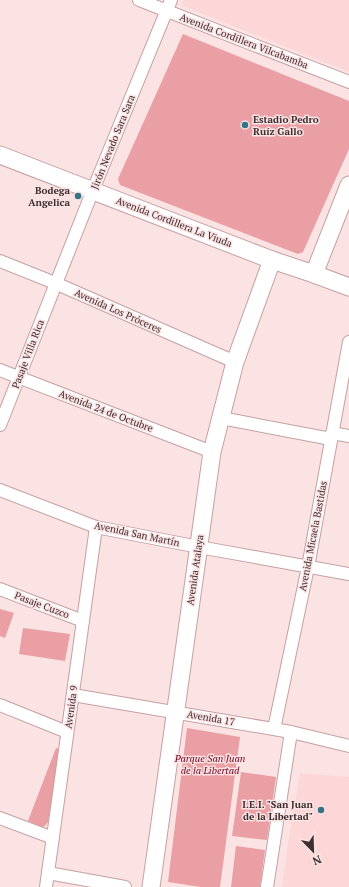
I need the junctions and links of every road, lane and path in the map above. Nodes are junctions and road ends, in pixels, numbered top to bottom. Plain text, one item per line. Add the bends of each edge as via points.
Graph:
1 (139, 0) edge
2 (169, 5) edge
3 (349, 82) edge
4 (0, 155) edge
5 (349, 185) edge
6 (93, 191) junction
7 (272, 260) junction
8 (0, 261) edge
9 (314, 274) junction
10 (55, 283) junction
11 (349, 287) edge
12 (349, 342) edge
13 (235, 362) junction
14 (0, 370) edge
15 (19, 378) junction
16 (221, 418) junction
17 (0, 425) edge
18 (332, 436) junction
19 (349, 436) edge
20 (212, 452) junction
21 (0, 490) edge
22 (96, 526) junction
23 (199, 547) junction
24 (308, 566) junction
25 (349, 574) edge
26 (0, 589) edge
27 (83, 621) junction
28 (73, 695) junction
29 (0, 705) edge
30 (175, 712) junction
31 (274, 729) junction
32 (67, 732) junction
33 (291, 732) junction
34 (349, 746) edge
35 (0, 818) edge
36 (53, 838) junction
37 (48, 873) junction
38 (46, 887) edge
39 (126, 887) edge
40 (151, 887) edge
41 (267, 887) edge

1 - 2 street, Avenida Cordillera Vilcabamba
2 - 3 street, Avenida Cordillera Vilcabamba
2 - 6 street, Jirón Nevado Sara Sara
4 - 6 street, Avenida Cordillera La Viuda
5 - 9 street
6 - 7 street, Avenida Cordillera La Viuda
6 - 10 street, Jirón Nevado Sara Sara
7 - 9 street, Avenida Cordillera La Viuda
7 - 13 street, Avenida Atalaya
8 - 10 street, Avenida Los Próceres
9 - 11 street, Avenida Cordillera La Viuda
10 - 13 street, Avenida Los Próceres
10 - 15 street, Pasaje Villa Rica
12 - 18 street, Avenida Micaela Bastidas
13 - 16 street, Avenida Atalaya
14 - 15 street, Avenida 24 de Octubre
15 - 17 street, Pasaje Villa Rica
15 - 20 street, Avenida 24 de Octubre
16 - 18 street
16 - 20 street, Avenida Atalaya
18 - 19 street
18 - 24 street, Avenida Micaela Bastidas
20 - 23 street, Avenida Atalaya
21 - 22 street, Avenida San Martín
22 - 23 street, Avenida San Martín
22 - 27 street, Avenida 9
23 - 24 street, Avenida San Martín
23 - 30 street, Avenida Atalaya
24 - 25 street, Avenida San Martín
24 - 31 street, Avenida Micaela Bastidas
26 - 27 street, Pasaje Cuzco
27 - 28 street, Avenida 9
28 - 30 street, Avenida 17
28 - 32 street, Avenida 9
29 - 32 street
30 - 31 street, Avenida 17
30 - 40 street, Avenida Atalaya
31 - 33 street, Avenida 17
32 - 36 street, Avenida 9
33 - 34 street, Avenida 17
33 - 41 street
35 - 36 street
36 - 37 street, Avenida 9
37 - 38 street, Avenida 9
37 - 39 street

